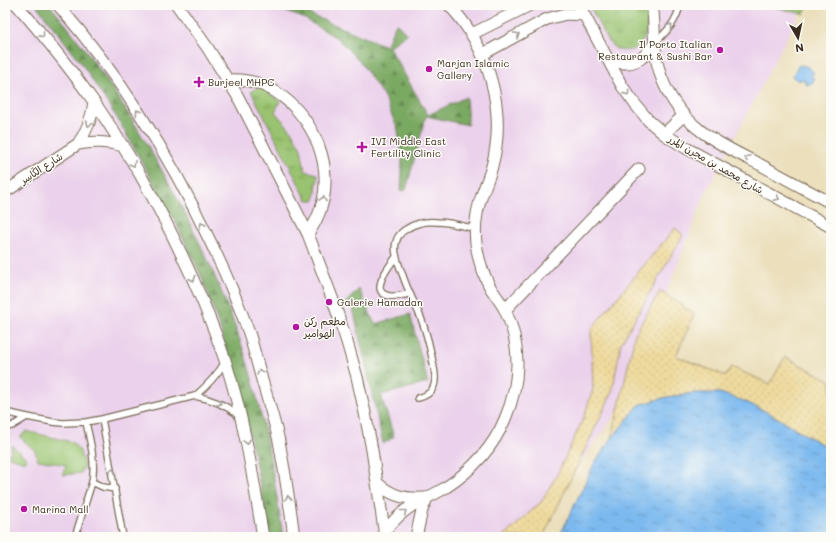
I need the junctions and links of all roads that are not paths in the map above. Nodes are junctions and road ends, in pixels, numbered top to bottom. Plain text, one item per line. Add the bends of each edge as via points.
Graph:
1 (17, 5) edge
2 (58, 5) edge
3 (177, 5) edge
4 (449, 5) edge
5 (530, 5) edge
6 (652, 5) edge
7 (680, 5) edge
8 (582, 10) edge
9 (472, 34) junction
10 (655, 44) junction
11 (482, 54) junction
12 (608, 59) junction
13 (228, 80) junction
14 (94, 102) junction
15 (684, 115) junction
16 (664, 134) junction
17 (78, 144) junction
18 (124, 146) junction
19 (639, 168) dead end
20 (5, 192) edge
21 (831, 203) edge
22 (831, 227) edge
23 (476, 229) junction
24 (308, 234) junction
25 (396, 257) junction
26 (409, 294) junction
27 (505, 310) junction
28 (225, 361) junction
29 (195, 396) junction
30 (418, 398) dead end
31 (5, 412) edge
32 (26, 417) junction
33 (241, 417) junction
34 (102, 419) junction
35 (86, 422) junction
36 (5, 428) edge
37 (92, 482) junction
38 (377, 483) junction
39 (115, 489) junction
40 (427, 498) junction
41 (384, 534) edge
42 (75, 537) edge
43 (123, 537) edge
44 (263, 537) edge
45 (294, 537) edge
46 (416, 537) edge

1 -> 14 street via 65,62
45 -> 2 street via 273,418 250,336 220,261 154,136 115,78
3 - 13 street
4 - 9 street
5 - 9 street
6 - 10 street, شارع محمد بن مجرن المرر
10 -> 7 lane via 672,26
11 -> 8 street via 547,19
8 - 12 street, شارع محمد بن مجرن المرر
9 - 11 street
10 - 12 street via 645,56 631,63
10 - 15 street, شارع محمد بن مجرن المرر via 655,55 662,78
11 - 23 street via 495,98 497,140 492,167 479,202
12 -> 16 street, شارع محمد بن مجرن المرر via 635,104
13 - 24 street
24 -> 13 street via 317,218 325,183 322,157 313,134 300,114 271,90 250,81
14 -> 17 street, شارع الكَاسِر via 91,120
14 - 18 street
15 - 16 street
21 -> 15 street, شارع محمد بن مجرن المرر via 713,139
16 -> 22 street, شارع محمد بن مجرن المرر via 699,156
17 - 18 street, شارع الكَاسِر via 101,142
17 - 20 street, شارع الكَاسِر
18 -> 28 street via 176,243 206,310
19 - 27 street
23 - 25 lane via 447,222 411,226 398,236
23 - 27 street via 476,244 484,274
24 - 38 street via 334,303 357,378 366,414
25 - 26 lane
25 - 26 lane via 381,280 381,290 388,296
26 - 30 lane via 421,318 436,375 433,388 427,395
27 - 40 street via 515,340 517,370 515,388 504,421 477,463 456,481
28 - 29 lane via 212,380
28 - 33 street
29 -> 33 lane via 224,405
29 - 34 lane
31 - 32 lane
32 - 35 lane via 63,423
32 - 36 lane
33 -> 44 street
34 - 35 lane
39 -> 34 lane
35 - 37 lane via 93,452
37 - 39 lane
37 - 42 lane
38 - 40 street via 392,494 402,497
38 - 41 street
39 - 43 lane
41 -> 40 street via 390,524 405,511
40 - 46 street

